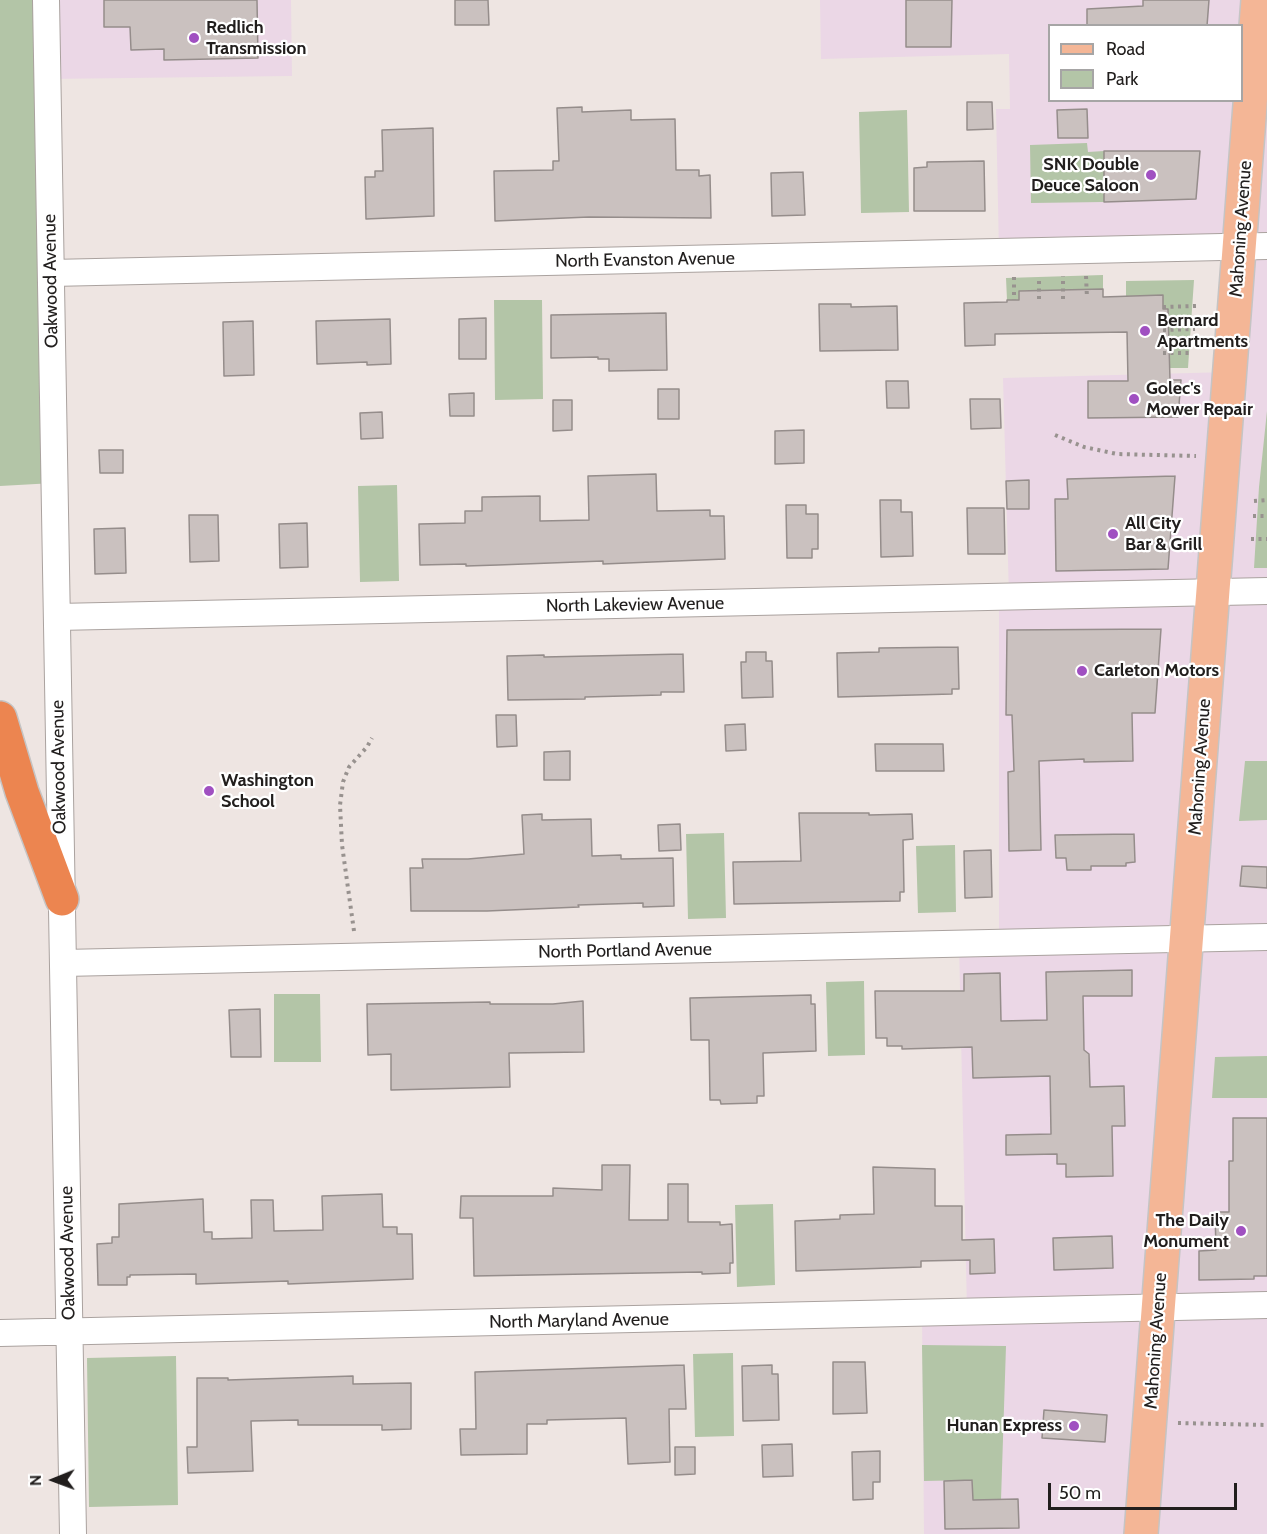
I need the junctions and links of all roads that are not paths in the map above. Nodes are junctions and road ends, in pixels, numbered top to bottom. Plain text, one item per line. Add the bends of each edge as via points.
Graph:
1 (46, 0) edge
2 (1258, 0) edge
3 (1253, 246) edge
4 (51, 273) junction
5 (1267, 591) edge
6 (1213, 593) junction
7 (57, 617) junction
8 (0, 718) edge
9 (62, 899) junction
10 (1267, 937) edge
11 (1186, 938) junction
12 (63, 963) junction
13 (1267, 1305) edge
14 (1158, 1308) junction
15 (70, 1332) junction
16 (0, 1333) edge
17 (73, 1534) edge
18 (1141, 1534) edge

1 - 4 street, Oakwood Avenue
2 - 3 main road, Mahoning Avenue
3 - 4 street, North Evanston Avenue
3 - 6 main road, Mahoning Avenue via 1224,456
4 - 7 street, Oakwood Avenue
5 - 6 street, North Lakeview Avenue
6 - 7 street, North Lakeview Avenue
6 - 11 main road, Mahoning Avenue
7 - 9 street, Oakwood Avenue
8 - 9 highway via 22,792
9 - 12 street, Oakwood Avenue
10 - 11 street, North Portland Avenue
11 - 12 street, North Portland Avenue
11 - 14 main road, Mahoning Avenue
12 - 15 street, Oakwood Avenue
13 - 14 street, North Maryland Avenue
14 - 15 street, North Maryland Avenue
14 - 18 main road, Mahoning Avenue
15 - 16 street, North Maryland Avenue
15 - 17 street, Oakwood Avenue

